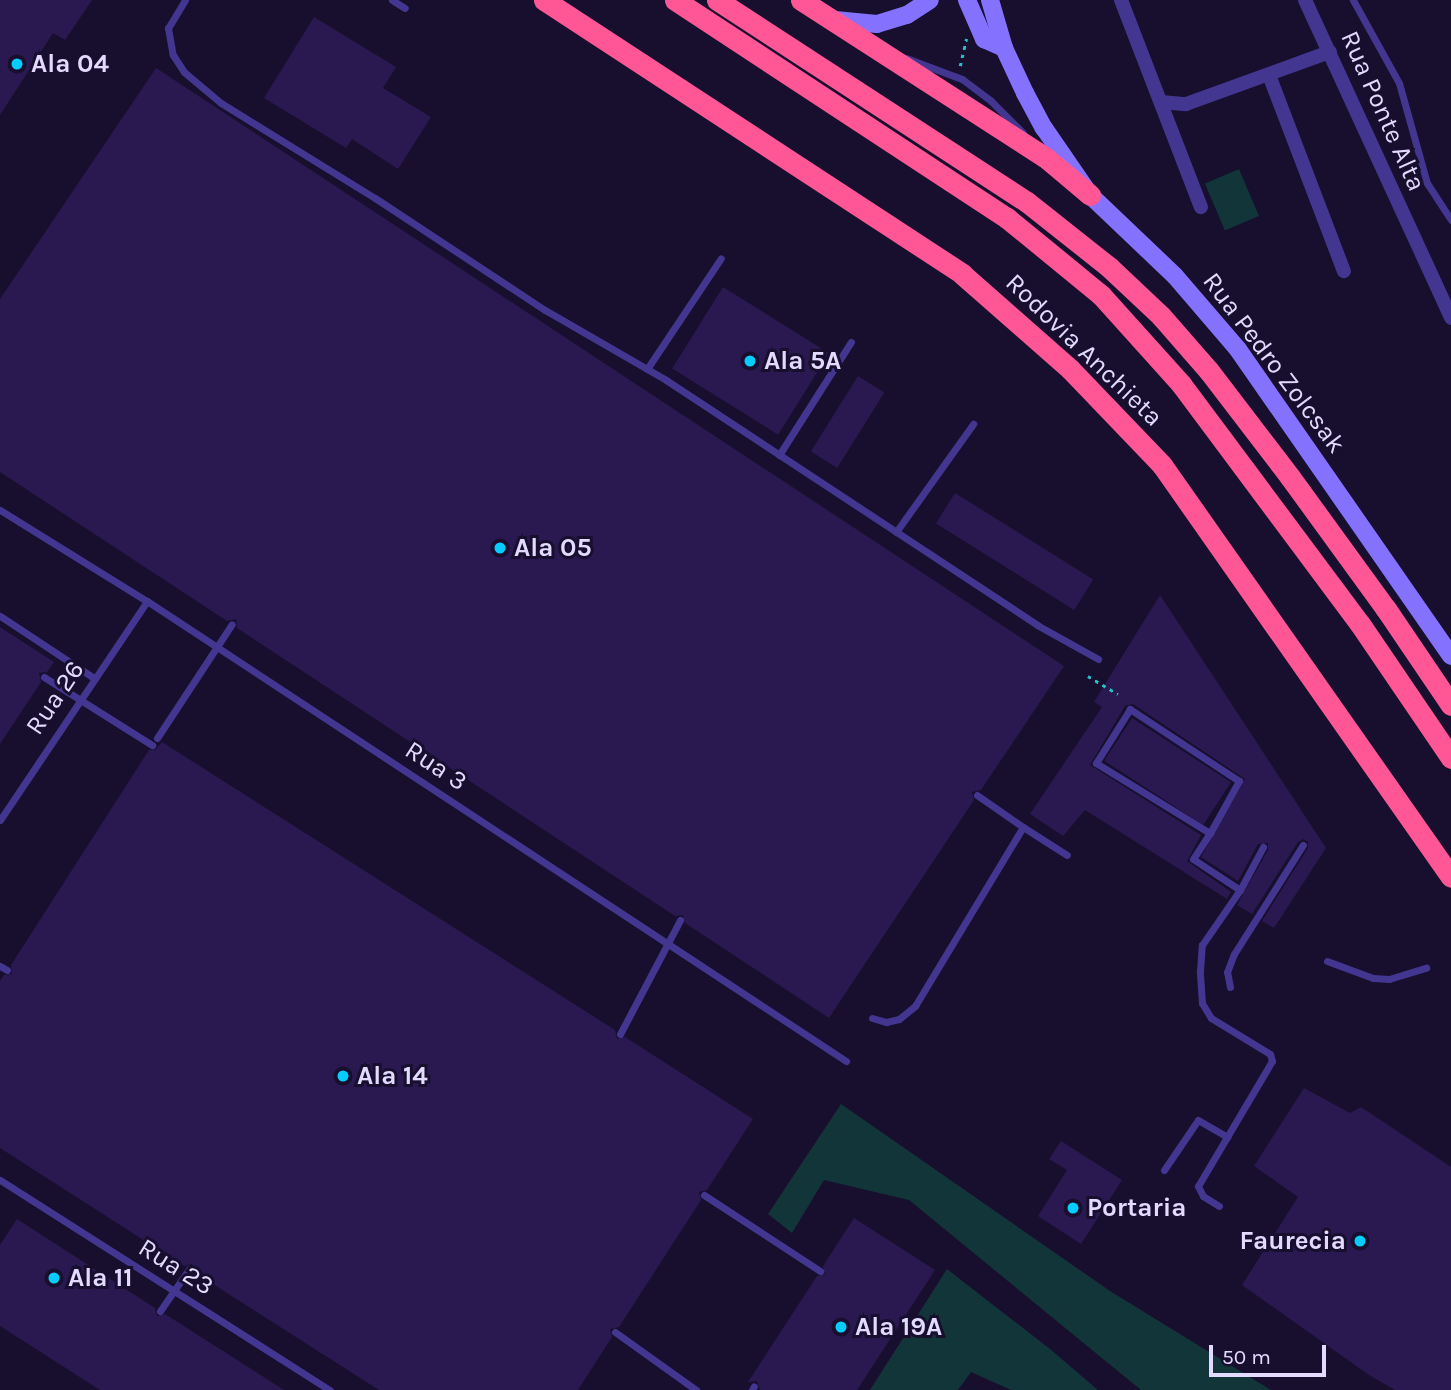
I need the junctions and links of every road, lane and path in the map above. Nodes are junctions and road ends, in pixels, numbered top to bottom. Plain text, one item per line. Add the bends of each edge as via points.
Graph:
1 (185, 0) edge
2 (392, 0) edge
3 (544, 0) edge
4 (675, 0) edge
5 (717, 0) edge
6 (801, 0) edge
7 (930, 0) edge
8 (990, 0) edge
9 (1121, 0) edge
10 (1305, 0) edge
11 (1353, 0) edge
12 (969, 7) edge
13 (405, 8) dead end
14 (831, 19) junction
15 (1004, 48) junction
16 (883, 51) junction
17 (1330, 52) junction
18 (1269, 75) junction
19 (958, 76) junction
20 (1161, 102) junction
21 (1045, 157) junction
22 (1090, 195) junction
23 (1201, 207) dead end
24 (1451, 220) edge
25 (722, 258) dead end
26 (1343, 271) dead end
27 (1451, 318) edge
28 (851, 342) dead end
29 (648, 369) junction
30 (974, 424) dead end
31 (779, 455) junction
32 (0, 510) edge
33 (895, 532) junction
34 (146, 601) junction
35 (0, 616) edge
36 (232, 624) dead end
37 (1451, 656) edge
38 (1098, 659) dead end
39 (1088, 676) dead end
40 (44, 677) dead end
41 (93, 678) junction
42 (1118, 694) dead end
43 (1451, 705) edge
44 (1451, 758) edge
45 (977, 795) dead end
46 (0, 820) edge
47 (1023, 827) junction
48 (1210, 833) junction
49 (1303, 845) dead end
50 (1262, 847) dead end
51 (1067, 855) dead end
52 (1451, 877) edge
53 (1240, 890) junction
54 (680, 920) dead end
55 (1327, 961) dead end
56 (1426, 968) dead end
57 (1230, 987) dead end
58 (872, 1018) dead end
59 (620, 1034) dead end
60 (846, 1061) dead end
61 (1227, 1137) junction
62 (1164, 1170) dead end
63 (0, 1180) edge
64 (704, 1195) dead end
65 (1219, 1206) dead end
66 (189, 1269) dead end
67 (820, 1271) dead end
68 (160, 1311) dead end
69 (615, 1332) dead end
70 (330, 1390) edge
71 (696, 1390) edge

1 - 29 lane via 168,28 173,55 184,72 221,103 545,310
2 - 13 lane
3 - 52 highway, Rodovia Anchieta via 962,274 1070,369 1162,465
4 - 44 highway, Rodovia Anchieta via 1007,218 1101,295 1181,384 1360,624
5 - 43 highway via 1027,202 1109,267 1161,316 1290,478
6 - 14 highway
7 - 14 main road via 907,15 877,24
8 - 15 main road, Rua Pedro Zolcsak
9 - 20 street
10 - 17 street, Rua Ponte Alta
11 - 24 lane via 1399,83 1427,183
12 - 15 main road via 984,39
12 - 19 path
14 - 16 highway
15 - 22 main road, Rua Pedro Zolcsak via 1044,128
16 - 19 lane
16 - 21 highway
17 - 18 street
17 - 27 street, Rua Ponte Alta
18 - 20 street via 1186,104
18 - 26 street
19 - 21 lane via 991,101
20 - 23 street
21 - 22 highway
22 - 37 main road, Rua Pedro Zolcsak via 1175,276 1237,348
25 - 29 lane
28 - 31 lane
29 - 31 lane
30 - 33 lane
31 - 33 lane
32 - 34 lane, Rua 3
33 - 38 lane via 1037,625
34 - 41 lane, Rua 26
34 - 60 lane, Rua 3
35 - 41 lane
36 - 40 lane via 155,742
39 - 42 path
41 - 46 lane, Rua 26
45 - 47 lane
47 - 51 lane
47 - 58 lane via 921,996 899,1019
48 - 48 lane via 1239,781 1130,709 1096,763
48 - 53 lane via 1194,859
49 - 57 lane via 1234,954 1227,972
50 - 53 lane
53 - 61 lane via 1202,945 1202,1003 1212,1018 1270,1054 1272,1061
54 - 59 lane
55 - 56 lane via 1373,978 1390,979
61 - 62 lane via 1198,1120
61 - 65 lane via 1198,1186 1203,1196
63 - 70 lane, Rua 23
64 - 67 lane
66 - 68 lane
69 - 71 lane

